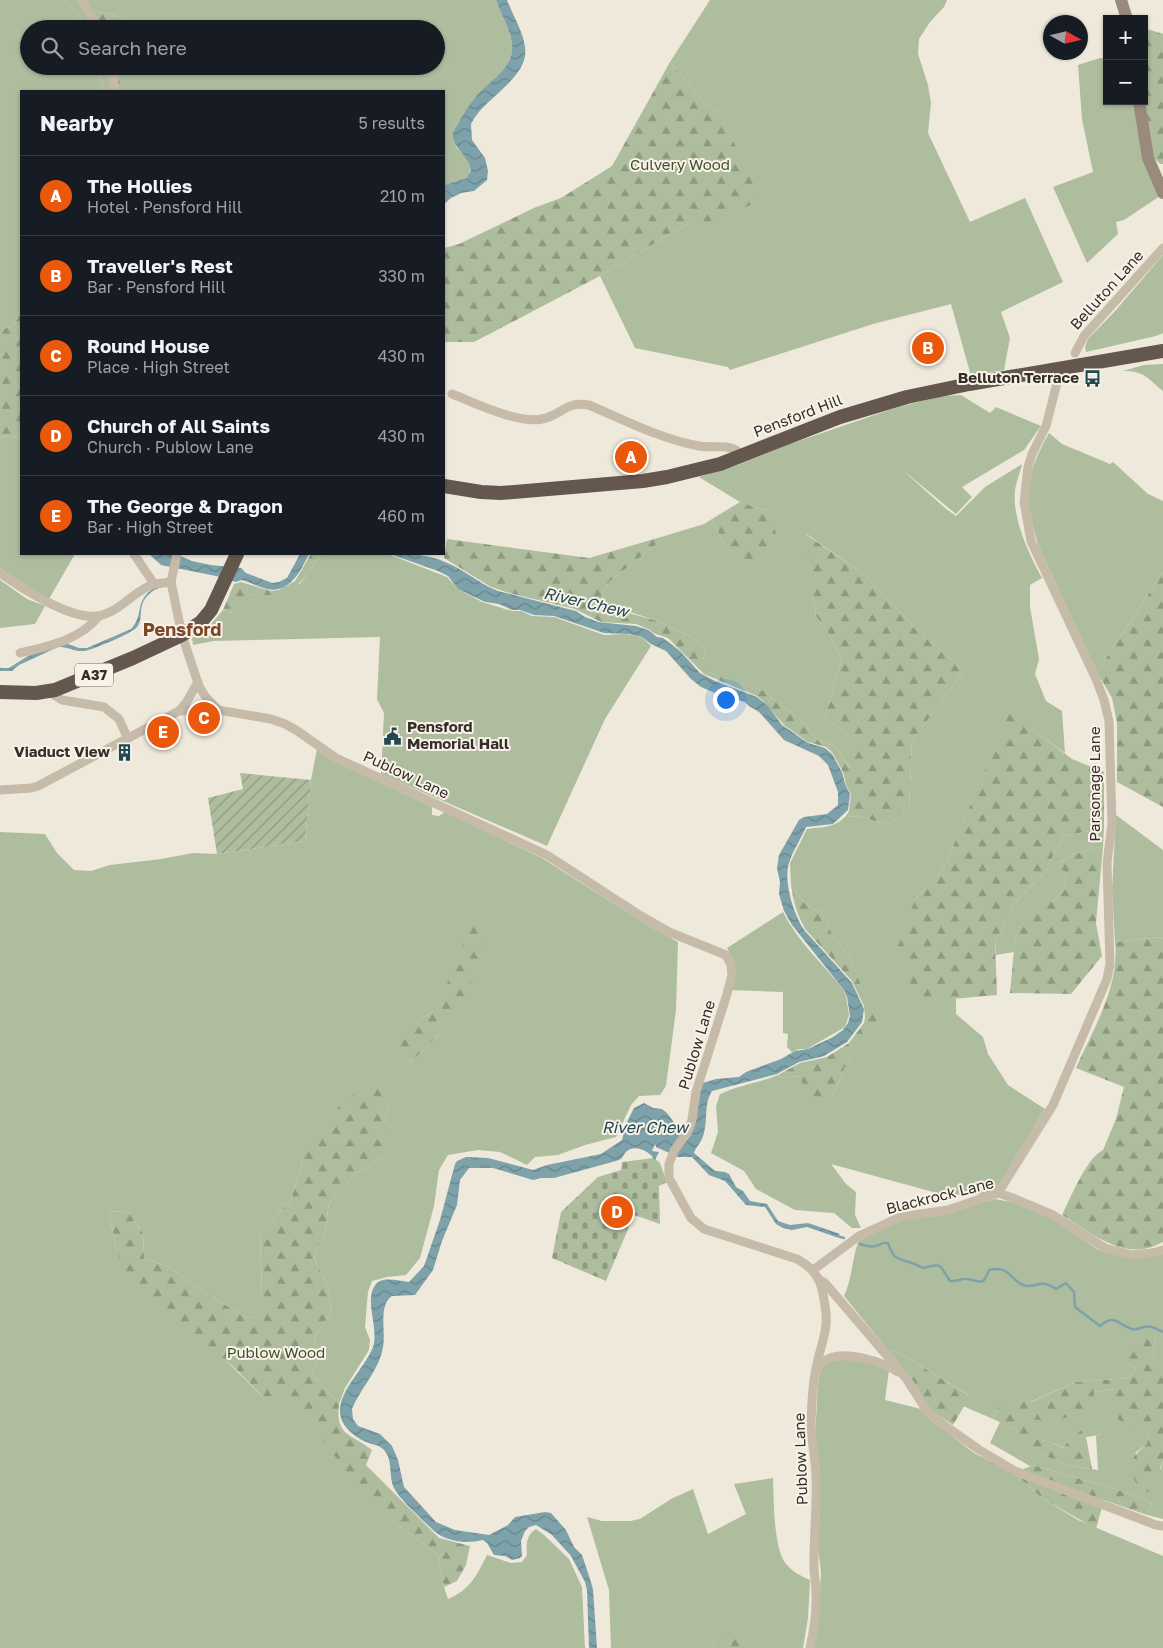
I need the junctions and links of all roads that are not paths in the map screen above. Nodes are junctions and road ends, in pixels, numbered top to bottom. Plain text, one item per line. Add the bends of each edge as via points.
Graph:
1 (82, 0) edge
2 (1121, 0) edge
3 (1125, 15) edge
4 (94, 20) edge
5 (113, 75) edge
6 (115, 90) edge
7 (1140, 105) edge
8 (1163, 193) edge
9 (1163, 248) edge
10 (1163, 351) edge
11 (1075, 353) dead end
12 (1058, 370) junction
13 (472, 390) dead end
14 (452, 394) dead end
15 (468, 400) junction
16 (742, 455) junction
17 (445, 486) edge
18 (135, 555) edge
19 (177, 555) edge
20 (236, 558) edge
21 (0, 573) edge
22 (171, 582) junction
23 (154, 584) junction
24 (100, 616) junction
25 (182, 635) junction
26 (20, 654) dead end
27 (198, 682) junction
28 (0, 692) edge
29 (49, 692) junction
30 (218, 710) junction
31 (179, 711) junction
32 (128, 739) junction
33 (0, 790) edge
34 (998, 1193) junction
35 (1163, 1250) edge
36 (816, 1274) junction
37 (815, 1370) junction
38 (906, 1378) junction
39 (1163, 1526) edge
40 (810, 1648) edge

1 - 4 street
2 - 3 main road
5 - 6 street
7 - 8 main road via 1148,158
9 - 11 street, Belluton Lane via 1084,336
10 - 12 highway, Pensford Hill
12 - 16 highway, Pensford Hill via 969,384 888,402
12 - 34 street, Parsonage Lane via 1046,426 1028,467 1025,516 1031,541 1104,700 1109,721 1112,780 1112,823 1107,863 1110,964 1107,979 1053,1105
13 - 15 street
14 - 15 street
15 - 16 street via 529,419 542,419 569,405 589,405 663,436 698,446 733,447
16 - 17 highway, Pensford Hill via 712,466 643,481 502,493
18 - 23 street
19 - 22 street
20 - 25 highway, A37 via 205,618
21 - 24 street via 31,595 71,612
22 - 23 street
22 - 25 street
23 - 24 street
24 - 26 street via 89,627 69,638
25 - 27 street
25 - 29 highway, A37
27 - 30 street
27 - 31 street
28 - 29 highway, A37
29 - 32 street via 62,700 104,707 119,718
30 - 31 street
30 - 36 street, Publow Lane via 285,724 336,758 546,855 669,932 726,955 732,975 696,1092 688,1131 674,1151 669,1164 669,1178 692,1218 704,1229 797,1260
31 - 32 street
32 - 33 street via 38,786
34 - 35 street, Blackrock Lane via 1053,1214 1105,1248 1132,1254
34 - 36 street, Blackrock Lane via 948,1210 893,1220 852,1241
36 - 37 street, Publow Lane via 826,1316 825,1334
36 - 38 street
37 - 38 street via 828,1359 857,1357 874,1360
37 - 40 street, Publow Lane via 811,1438 817,1504 816,1612
38 - 39 street via 927,1411 978,1449 1015,1471

